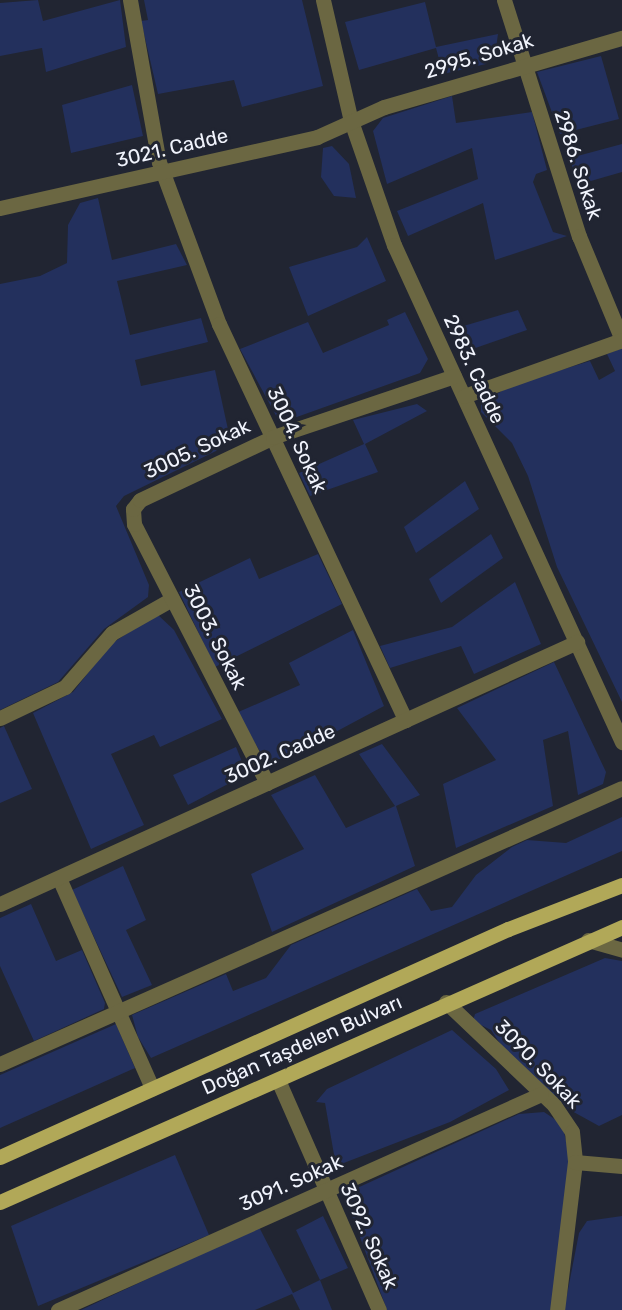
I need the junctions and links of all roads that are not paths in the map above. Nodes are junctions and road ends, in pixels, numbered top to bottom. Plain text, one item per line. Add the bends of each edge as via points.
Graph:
1 (130, 0) edge
2 (322, 0) edge
3 (504, 0) edge
4 (622, 38) edge
5 (522, 64) junction
6 (351, 121) junction
7 (164, 172) junction
8 (0, 208) edge
9 (622, 340) edge
10 (454, 376) junction
11 (464, 396) junction
12 (273, 437) junction
13 (133, 509) joint
14 (172, 599) junction
15 (577, 642) junction
16 (0, 718) edge
17 (405, 720) junction
18 (622, 742) edge
19 (267, 783) junction
20 (622, 788) edge
21 (59, 878) junction
22 (622, 885) edge
23 (0, 904) edge
24 (622, 927) edge
25 (588, 940) junction
26 (622, 950) edge
27 (446, 1002) junction
28 (118, 1011) junction
29 (0, 1064) edge
30 (278, 1080) junction
31 (152, 1088) junction
32 (542, 1094) junction
33 (0, 1157) edge
34 (575, 1162) junction
35 (622, 1166) edge
36 (326, 1190) junction
37 (0, 1202) edge
38 (58, 1310) edge
39 (379, 1310) edge
40 (557, 1310) edge

1 - 7 street, 3004. Sokak
2 - 6 street, 2983. Cadde
3 - 5 street, 2986. Sokak
4 - 5 street, 2995. Sokak
5 - 6 street, 2995. Sokak
5 - 9 street, 2986. Sokak via 579,236
6 - 7 street, 3021. Cadde via 317,137
6 - 10 street, 2983. Cadde via 394,244
7 - 8 street, 3021. Cadde
7 - 12 street, 3004. Sokak via 219,324
9 - 11 street
10 - 11 street, 2983. Cadde
10 - 12 street, 3005. Sokak
11 - 15 street, 2983. Cadde
12 - 13 street, 3005. Sokak via 140,500
12 - 17 street, 3004. Sokak
13 - 14 street, 3003. Sokak via 134,524
14 - 16 street via 112,633 65,687
14 - 19 street, 3003. Sokak
15 - 17 street, 3002. Cadde
15 - 18 street, 2983. Cadde
17 - 19 street, 3002. Cadde
19 - 21 street, 3002. Cadde
20 - 28 street
21 - 23 street, 3002. Cadde
21 - 28 street
22 - 31 main road, Doğan Taşdelen Bulvarı via 518,925
24 - 25 main road, Doğan Taşdelen Bulvarı
25 - 26 street
25 - 27 main road, Doğan Taşdelen Bulvarı
27 - 30 main road, Doğan Taşdelen Bulvarı
27 - 32 street, 3090. Sokak
28 - 29 street
28 - 31 street
30 - 36 street, 3092. Sokak
30 - 37 main road, Doğan Taşdelen Bulvarı
31 - 33 main road, Doğan Taşdelen Bulvarı
32 - 34 street, 3090. Sokak via 568,1124
32 - 36 street, 3091. Sokak
34 - 35 street
34 - 40 street, 3090. Sokak
36 - 38 street, 3091. Sokak
36 - 39 street, 3092. Sokak

